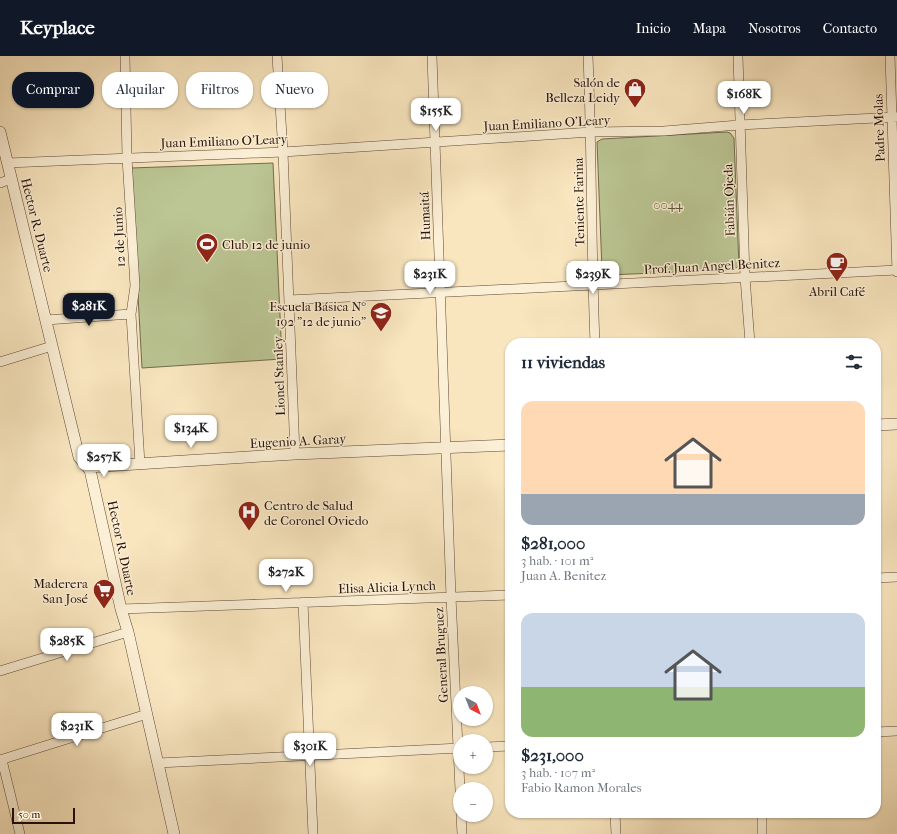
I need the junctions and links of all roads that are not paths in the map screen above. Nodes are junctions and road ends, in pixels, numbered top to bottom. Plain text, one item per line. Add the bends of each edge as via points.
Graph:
1 (125, 56) edge
2 (277, 56) edge
3 (432, 56) edge
4 (588, 56) edge
5 (738, 56) edge
6 (890, 56) edge
7 (894, 118) edge
8 (739, 125) junction
9 (0, 132) edge
10 (591, 132) junction
11 (436, 142) junction
12 (283, 152) junction
13 (127, 158) junction
14 (7, 163) junction
15 (11, 179) junction
16 (0, 183) edge
17 (897, 270) edge
18 (745, 277) junction
19 (593, 285) junction
20 (440, 292) junction
21 (289, 300) junction
22 (131, 314) junction
23 (46, 320) junction
24 (595, 338) edge
25 (750, 338) edge
26 (52, 346) junction
27 (0, 362) edge
28 (897, 424) edge
29 (881, 425) edge
30 (505, 446) edge
31 (445, 448) junction
32 (295, 454) junction
33 (140, 464) junction
34 (88, 467) junction
35 (897, 577) edge
36 (881, 578) edge
37 (505, 595) edge
38 (451, 597) junction
39 (303, 602) junction
40 (121, 609) junction
41 (128, 632) junction
42 (0, 671) edge
43 (147, 714) junction
44 (897, 731) edge
45 (881, 732) edge
46 (458, 734) edge
47 (505, 746) edge
48 (493, 747) edge
49 (453, 748) edge
50 (309, 756) junction
51 (1, 760) edge
52 (158, 763) junction
53 (616, 818) edge
54 (762, 818) edge
55 (461, 822) edge
56 (20, 834) edge
57 (174, 834) edge
58 (313, 834) edge
59 (462, 834) edge
60 (616, 834) edge
61 (762, 834) edge

1 - 13 street, 12 de Junio
2 - 12 street, Lionel Stanley
3 - 11 street, Humaitá
4 - 10 street, Teniente Farina
5 - 8 street, Fabián Ojeda
6 - 7 street, Padre Molas
7 - 8 street, Juan Emiliano O'Leary
7 - 17 street, Padre Molas
8 - 10 street, Juan Emiliano O'Leary via 664,131
8 - 18 street, Fabián Ojeda
9 - 14 street, Hector R. Duarte
10 - 11 street, Juan Emiliano O'Leary
10 - 19 street, Teniente Farina
11 - 12 street, Juan Emiliano O'Leary
11 - 20 street, Humaitá
12 - 13 street, Juan Emiliano O'Leary
12 - 21 street, Lionel Stanley
13 - 14 street, Juan Emiliano O'Leary
13 - 22 street, 12 de Junio via 135,286
14 - 15 street, Hector R. Duarte
15 - 16 street
15 - 23 street, Hector R. Duarte
17 - 18 street, Prof. Juan Angel Benitez
18 - 19 street, Prof. Juan Angel Benitez
18 - 25 street, Fabián Ojeda
19 - 20 street, Prof. Juan Angel Benitez
19 - 24 street, Teniente Farina
20 - 21 street, Prof. Juan Angel Benitez
20 - 31 street, Humaitá
21 - 32 street, Lionel Stanley
22 - 23 street
22 - 33 street, 12 de Junio
23 - 26 street, Hector R. Duarte
26 - 27 street
26 - 34 street, Hector R. Duarte via 79,457
28 - 29 street
30 - 31 street, Eugenio A. Garay
31 - 32 street, Eugenio A. Garay
31 - 38 street, General Bruguez
32 - 33 street, Eugenio A. Garay
33 - 34 street, Eugenio A. Garay
34 - 40 street, Hector R. Duarte
35 - 36 street
37 - 38 street, Elisa Alicia Lynch
38 - 39 street, Elisa Alicia Lynch
38 - 46 street, General Bruguez
39 - 40 street, Elisa Alicia Lynch
39 - 50 street
40 - 41 street, Hector R. Duarte
41 - 42 street
41 - 43 street, Hector R. Duarte
43 - 51 street
43 - 52 street, Hector R. Duarte
44 - 45 street
47 - 48 street
49 - 50 street
50 - 52 street
50 - 58 street
51 - 56 street
52 - 57 street, Hector R. Duarte
53 - 60 street
54 - 61 street
55 - 59 street

